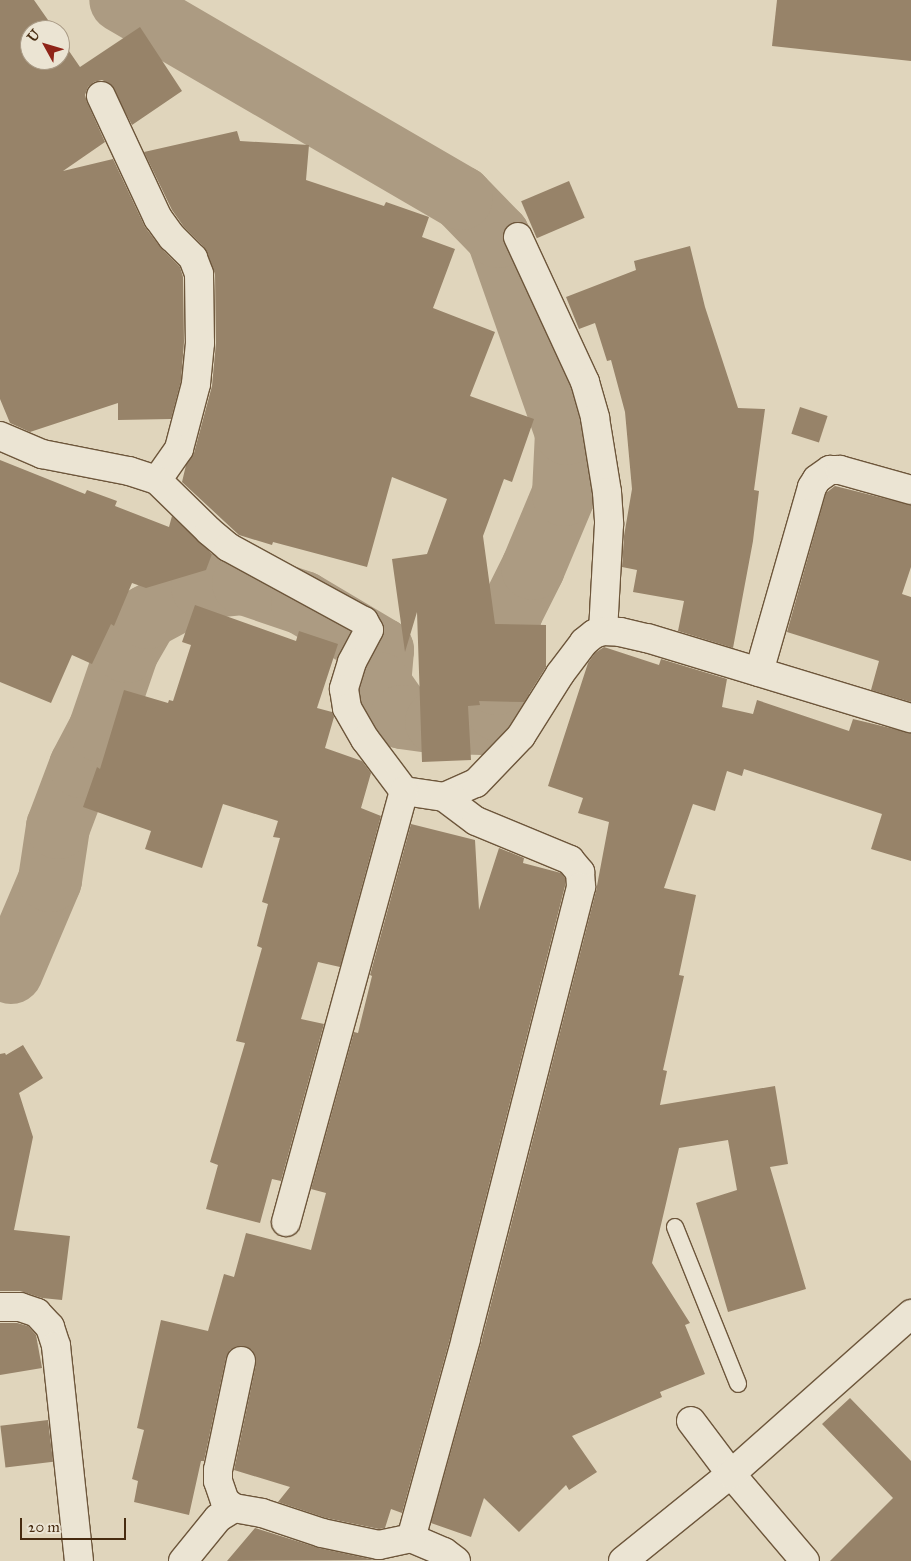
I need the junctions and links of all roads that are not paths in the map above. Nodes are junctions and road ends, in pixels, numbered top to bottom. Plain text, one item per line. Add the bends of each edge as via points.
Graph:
1 (101, 96) dead end
2 (518, 238) dead end
3 (0, 436) edge
4 (157, 480) junction
5 (911, 490) edge
6 (603, 631) junction
7 (759, 672) junction
8 (911, 718) edge
9 (404, 791) junction
10 (444, 797) junction
11 (286, 1222) dead end
12 (675, 1227) dead end
13 (0, 1307) edge
14 (911, 1314) edge
15 (241, 1361) dead end
16 (738, 1384) dead end
17 (691, 1421) dead end
18 (731, 1474) junction
19 (234, 1508) junction
20 (411, 1538) junction
21 (79, 1561) edge
22 (183, 1561) edge
23 (456, 1561) edge
24 (623, 1561) edge
25 (805, 1561) edge

1 - 4 street via 158,218 193,258 199,274 200,343 196,384 179,449
2 - 6 street via 584,382 595,418 609,524
3 - 4 street via 42,454 130,471
4 - 9 street via 228,547 364,621 369,630 352,662 344,689 347,708 365,740
5 - 7 street via 840,470 830,470 817,479
6 - 7 street via 647,638
6 - 10 street via 594,634 574,654 520,736 495,765 476,783
7 - 8 street
9 - 10 street
9 - 11 street
10 - 20 street via 476,821 570,860 580,872 582,887 466,1339
12 - 16 lane
13 - 21 street via 20,1307 37,1313 50,1327
14 - 18 street
15 - 19 street via 218,1470 225,1500
17 - 18 street
18 - 24 street
18 - 25 street
19 - 20 street via 379,1545
19 - 22 street via 218,1518
20 - 23 street via 444,1552

